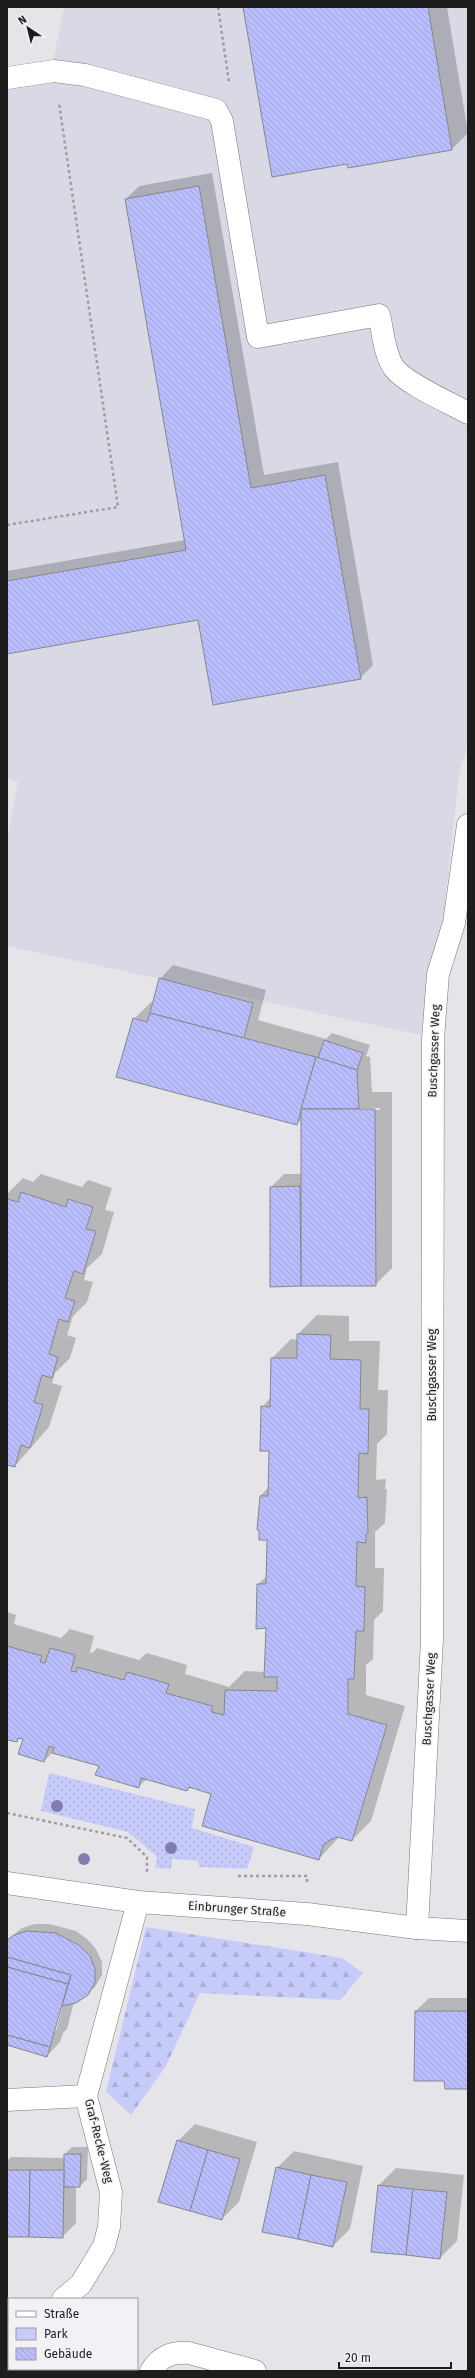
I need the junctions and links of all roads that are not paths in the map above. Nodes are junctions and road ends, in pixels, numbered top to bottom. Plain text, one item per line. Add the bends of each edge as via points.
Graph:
1 (7, 78) edge
2 (468, 413) edge
3 (468, 825) edge
4 (7, 1883) edge
5 (138, 1902) junction
6 (418, 1928) junction
7 (468, 1931) edge
8 (86, 2096) junction
9 (7, 2100) edge
10 (64, 2298) edge
11 (151, 2371) edge
12 (255, 2371) edge

1 - 2 street via 54,71 85,75 216,110 222,121 258,337 380,314 387,353 394,369 412,383
3 - 6 street, Buschgasser Weg via 454,923 438,974 433,1039 432,1640
4 - 5 street, Einbrunger Straße
5 - 6 street, Einbrunger Straße via 307,1914
5 - 8 street, Graf-Recke-Weg
6 - 7 street, Einbrunger Straße
8 - 9 street
8 - 10 street, Graf-Recke-Weg via 111,2192 109,2227 104,2246 81,2284
11 - 12 street via 156,2363 169,2354 178,2352

